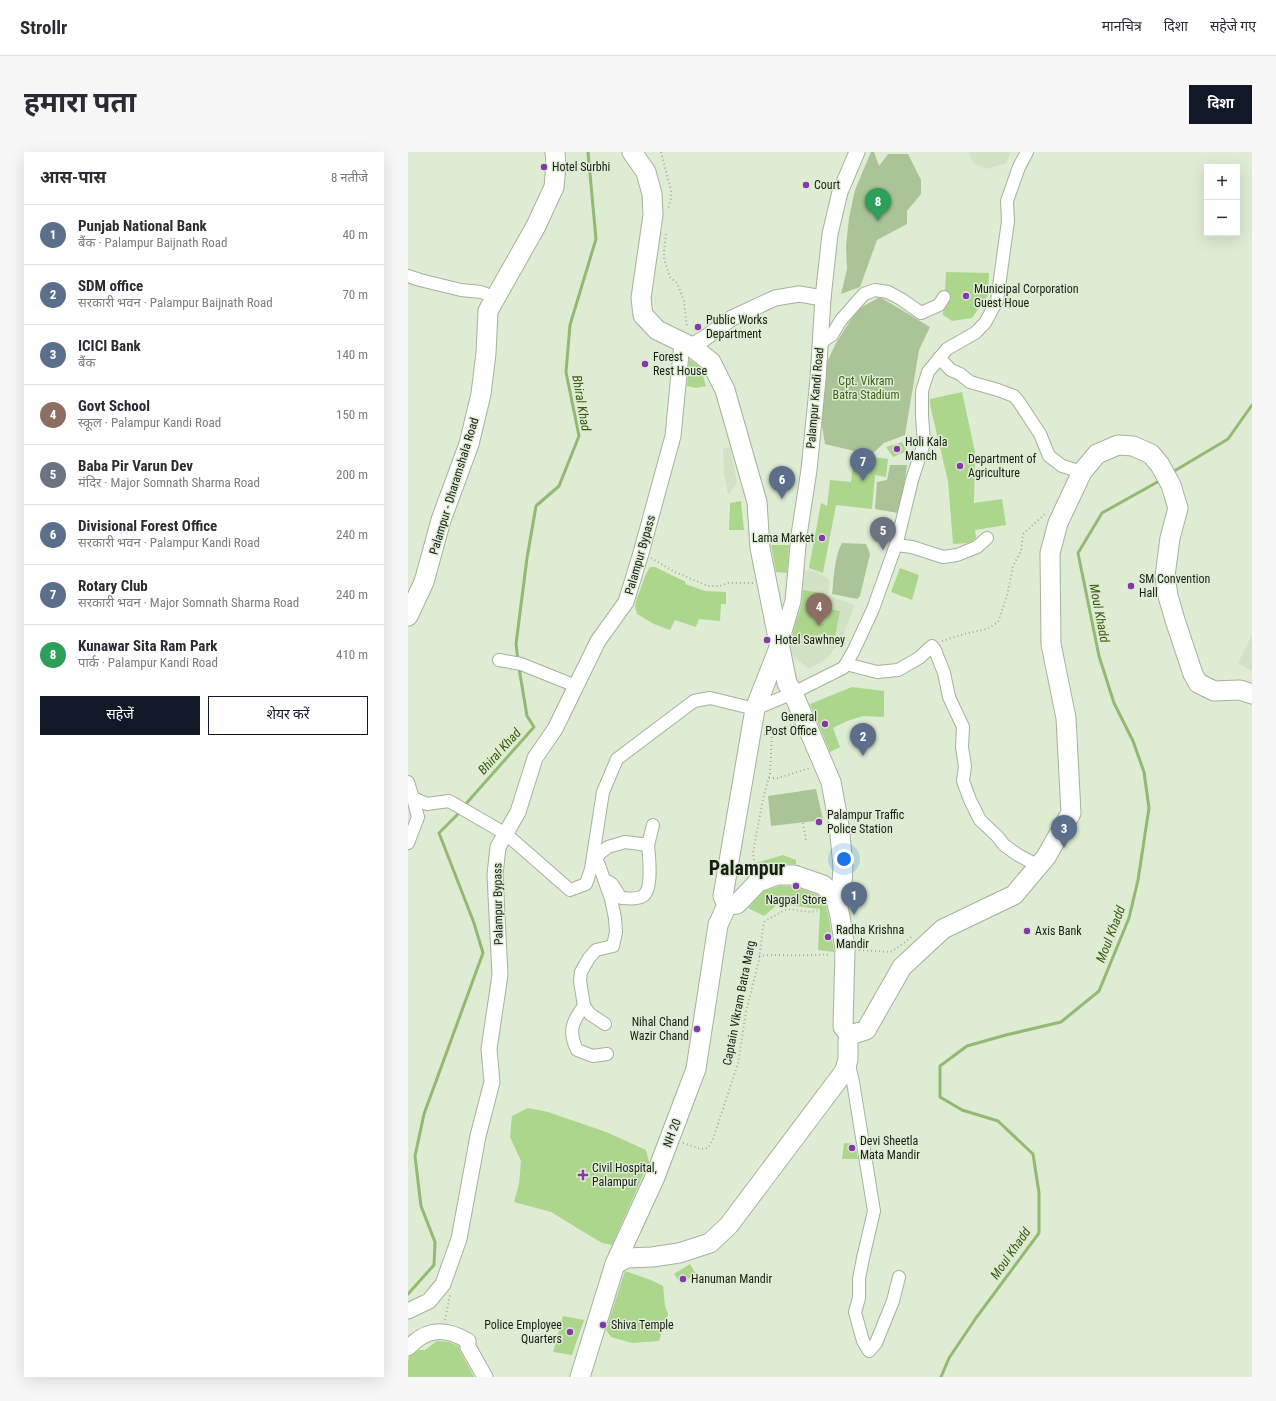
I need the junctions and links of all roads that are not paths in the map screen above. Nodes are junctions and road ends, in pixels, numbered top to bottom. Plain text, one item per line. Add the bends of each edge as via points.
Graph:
1 (555, 152) edge
2 (632, 152) edge
3 (857, 152) edge
4 (1027, 152) edge
5 (408, 276) edge
6 (944, 297) dead end
7 (496, 298) junction
8 (823, 298) junction
9 (820, 343) junction
10 (687, 345) junction
11 (939, 358) junction
12 (1082, 472) junction
13 (987, 538) dead end
14 (896, 545) junction
15 (408, 616) edge
16 (780, 645) junction
17 (499, 660) dead end
18 (846, 664) junction
19 (576, 686) junction
20 (793, 692) junction
21 (1252, 694) edge
22 (755, 709) junction
23 (408, 782) edge
24 (414, 798) junction
25 (653, 825) dead end
26 (506, 834) junction
27 (408, 844) edge
28 (648, 845) junction
29 (594, 860) junction
30 (1035, 869) junction
31 (604, 879) junction
32 (832, 902) junction
33 (727, 905) junction
34 (584, 1006) junction
35 (605, 1024) dead end
36 (850, 1034) junction
37 (607, 1054) dead end
38 (848, 1060) junction
39 (615, 1264) junction
40 (899, 1277) dead end
41 (408, 1311) edge
42 (408, 1348) edge
43 (485, 1377) edge
44 (580, 1377) edge

1 - 7 main road, Palampur - Dharamshala Road via 554,187 536,226
2 - 10 main road via 646,172 652,194 653,215 641,298 643,315 656,330
3 - 8 street, Palampur Kandi Road via 840,192 833,220
4 - 11 street via 1019,167 1008,201 1008,221 997,301 985,323 975,333 947,349
5 - 7 street via 461,290 481,292
6 - 9 street via 938,305 921,312 888,292 875,290 864,294 841,320 832,335
7 - 15 main road, Palampur - Dharamshala Road via 488,311 481,394 469,444 441,520 424,582
8 - 9 street, Palampur Kandi Road
8 - 10 street via 799,294 775,298 732,318 695,344
9 - 16 street, Palampur Kandi Road via 810,462 799,535 793,601
10 - 16 main road via 711,362 725,390 757,502 760,548
10 - 19 street, Palampur Bypass via 673,436 626,602 598,641
11 - 12 street via 951,370 970,382 1014,396 1040,434 1050,456 1062,466
11 - 14 street via 928,372 922,391 924,443
12 - 21 main road via 1097,454 1118,445 1133,446 1151,454 1160,465 1171,485 1178,508 1170,538 1165,576 1168,596 1193,674 1198,682 1214,691 1240,690
12 - 30 main road via 1058,523 1050,553 1051,644 1066,718 1071,813 1046,857
13 - 14 street via 977,547 957,555 943,557
14 - 18 street via 873,609
16 - 20 main road via 787,683
16 - 22 main road
17 - 19 street via 521,664
18 - 20 street via 843,668
18 - 30 street via 877,672 898,670 919,658 932,646 944,673 949,697 963,727 963,781 970,800 980,820 1004,845 1031,862
19 - 26 street, Palampur Bypass via 555,730 535,758 518,812
20 - 22 street
20 - 32 main road via 831,782 839,825 842,884
22 - 29 street via 710,698 694,702 617,759 603,792
22 - 33 main road via 723,896
23 - 24 street
24 - 26 street via 427,804 449,801
24 - 27 street via 418,817
25 - 28 street
26 - 29 street via 570,890 586,884
26 - 41 street, Palampur Bypass via 498,847 495,874 500,975 489,1049 492,1082 478,1136 459,1239 443,1284 429,1302
28 - 29 street via 626,842 608,847
28 - 31 street via 650,873 648,889 644,895 634,899 621,898 612,884
29 - 31 street via 599,864
30 - 36 main road via 1014,895 943,929 902,967 866,1030
31 - 34 street via 611,900 616,932 613,946 596,950 581,972
32 - 33 main road via 823,885 794,875 777,875 758,882 737,904
32 - 36 main road via 840,916 845,954 843,1027
33 - 39 main road, NH 20 via 718,925 696,1069 655,1178
34 - 35 street via 590,1014
34 - 37 street via 574,1020 571,1034 577,1050 593,1056
36 - 38 main road
38 - 39 main road via 837,1082 744,1206 710,1243 679,1253 627,1258
38 - 40 street via 874,1211 863,1258 855,1312 868,1351 876,1343 893,1301
39 - 44 main road, NH 20
42 - 43 street via 422,1336 432,1332 450,1332 468,1341 468,1347

